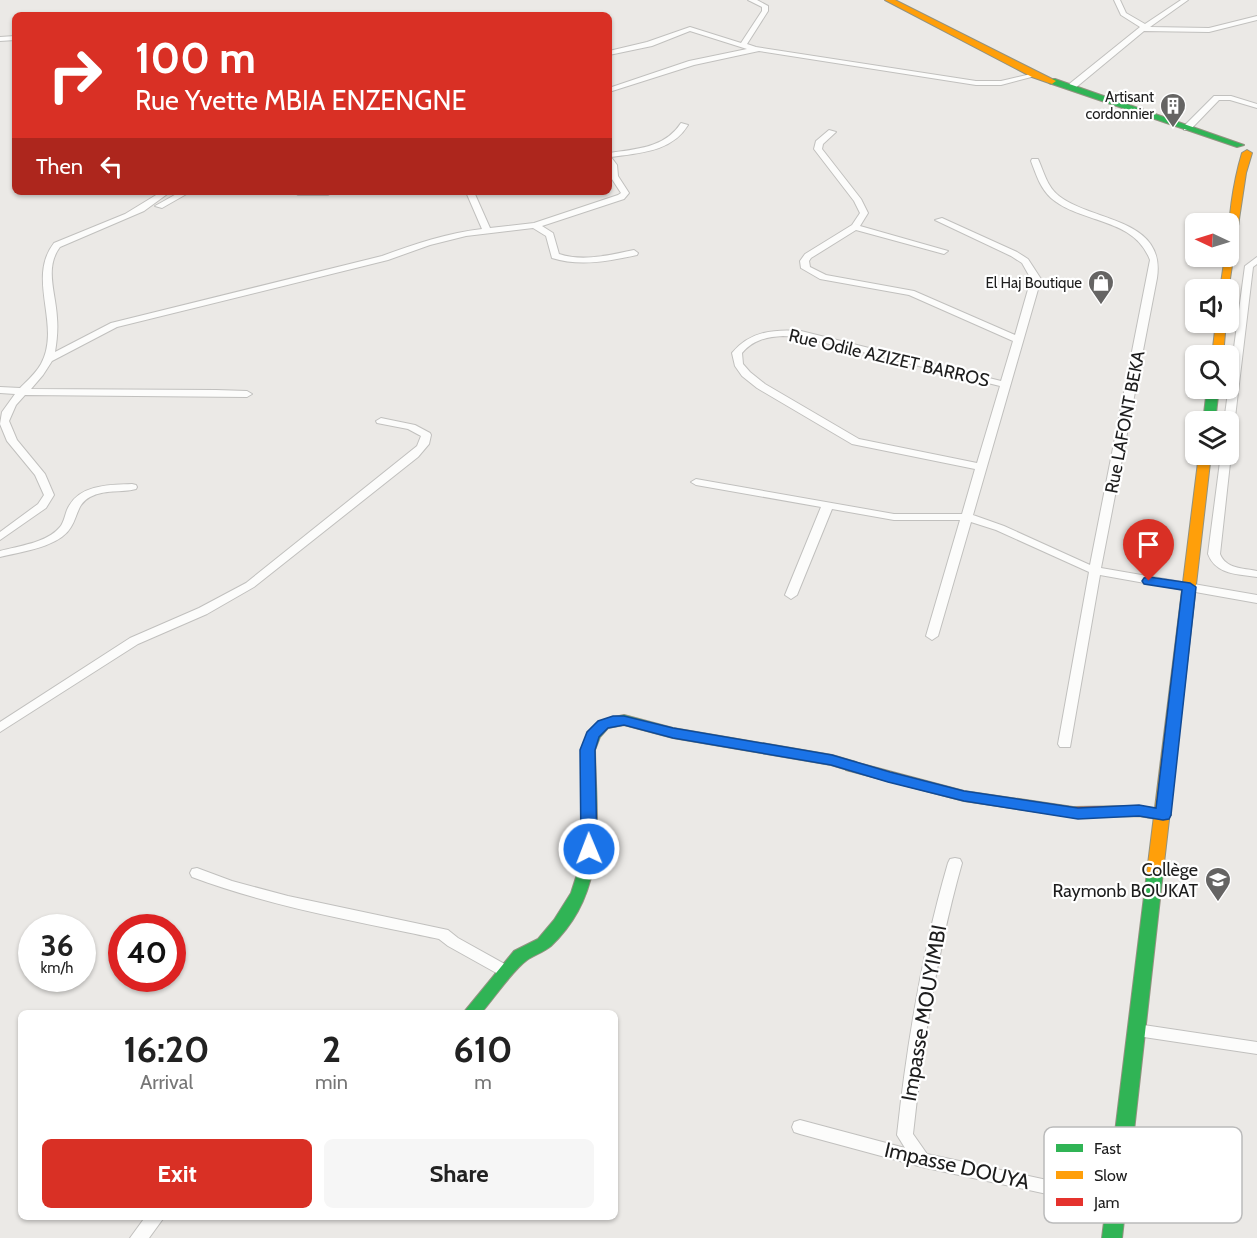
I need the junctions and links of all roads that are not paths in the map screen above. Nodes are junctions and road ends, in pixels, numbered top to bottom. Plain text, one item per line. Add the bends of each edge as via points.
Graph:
1 (751, 0) edge
2 (889, 0) edge
3 (1117, 0) edge
4 (1185, 0) edge
5 (1257, 18) edge
6 (1143, 28) junction
7 (743, 45) junction
8 (755, 49) junction
9 (612, 52) edge
10 (1035, 75) junction
11 (1071, 87) junction
12 (612, 89) edge
13 (1257, 106) edge
14 (684, 125) dead end
15 (1187, 128) junction
16 (832, 132) dead end
17 (1249, 151) edge
18 (612, 156) edge
19 (1035, 161) dead end
20 (612, 163) edge
21 (163, 195) edge
22 (180, 195) edge
23 (471, 195) edge
24 (127, 218) junction
25 (939, 220) dead end
26 (534, 225) junction
27 (855, 227) junction
28 (487, 230) junction
29 (944, 251) dead end
30 (634, 253) dead end
31 (1257, 260) edge
32 (1228, 279) edge
33 (1019, 340) junction
34 (48, 359) junction
35 (1006, 385) junction
36 (0, 390) edge
37 (22, 392) junction
38 (247, 394) dead end
39 (1231, 411) edge
40 (381, 421) dead end
41 (1205, 465) edge
42 (1225, 465) edge
43 (981, 467) junction
44 (696, 482) dead end
45 (132, 487) dead end
46 (828, 505) junction
47 (967, 517) junction
48 (0, 537) edge
49 (0, 554) edge
50 (1095, 570) junction
51 (1257, 574) edge
52 (1190, 587) junction
53 (791, 595) dead end
54 (1257, 599) edge
55 (932, 636) dead end
56 (0, 728) edge
57 (1065, 744) dead end
58 (1163, 815) junction
59 (955, 863) dead end
60 (197, 873) dead end
61 (505, 971) junction
62 (474, 1010) edge
63 (1137, 1030) junction
64 (1257, 1048) edge
65 (800, 1127) dead end
66 (1125, 1127) edge
67 (922, 1160) junction
68 (1044, 1186) edge
69 (154, 1220) edge
70 (1114, 1223) edge
71 (139, 1238) edge
72 (1112, 1238) edge

1 - 7 street via 765,6
2 - 10 street
3 - 6 street via 1123,14
4 - 6 street
5 - 6 street via 1209,30
6 - 11 street
7 - 8 street
7 - 9 street via 690,29
8 - 10 street via 976,83 1001,83
8 - 12 street via 692,63
10 - 11 street
11 - 15 street
13 - 15 street via 1217,98
14 - 18 street via 681,132 663,143
15 - 17 street
16 - 27 street via 817,148 862,207 863,218
17 - 32 street
19 - 50 street, Rue LAFONT BEKA via 1045,186 1055,198 1135,234 1147,244 1154,260
20 - 26 street via 614,176 625,195
21 - 24 street
22 - 24 street via 149,212
23 - 28 street
24 - 34 street via 66,240 49,254 53,321
25 - 33 street via 1014,254 1031,268 1035,287
26 - 28 street
26 - 30 street via 550,235 555,256 561,259
27 - 29 street
27 - 33 street via 808,256 804,261 806,268 823,277 912,293
28 - 34 street via 114,325
31 - 39 street via 1249,266
33 - 35 street
34 - 37 street
35 - 43 street
35 - 43 street, Rue Odile AZIZET BARROS via 801,333 756,336 737,353 738,364 761,386 856,442
36 - 37 street
37 - 38 street
37 - 48 street via 4,421 12,441 39,474 49,495 42,506
40 - 56 street via 420,430 426,440 421,449 250,585 134,641
41 - 52 street
42 - 51 street via 1216,562 1222,567
43 - 47 street
44 - 46 street
45 - 49 street via 91,492 75,505 69,524 58,534
46 - 47 street via 894,517
46 - 53 street
47 - 50 street
47 - 55 street
50 - 52 street
50 - 57 street, Rue LAFONT BEKA
52 - 54 street
52 - 58 street
58 - 61 street via 1139,811 1078,813 964,796 832,760 613,721 603,724 593,735 588,750 589,849 579,894 544,943 520,956
58 - 63 street
59 - 67 street, Impasse MOUYIMBI via 941,909 910,1080 905,1135
60 - 61 street via 280,902 443,934
61 - 62 street
63 - 64 street
63 - 66 street
65 - 67 street, Impasse DOUYA
67 - 68 street, Impasse DOUYA
69 - 71 street
70 - 72 street

